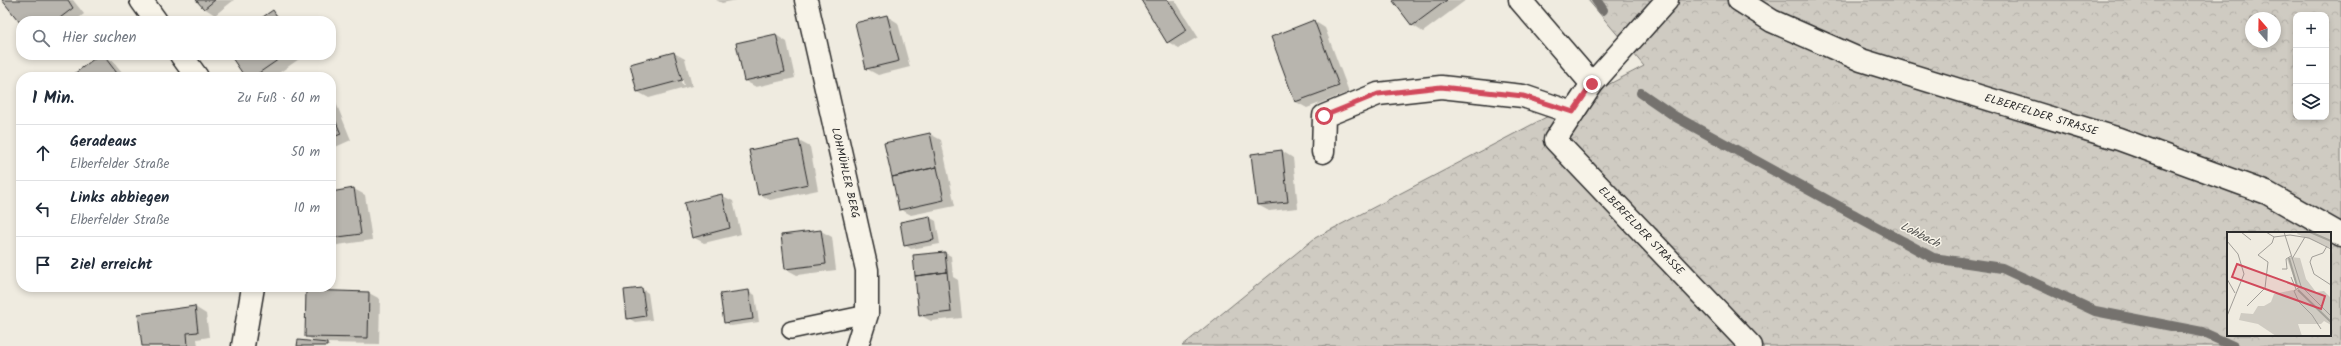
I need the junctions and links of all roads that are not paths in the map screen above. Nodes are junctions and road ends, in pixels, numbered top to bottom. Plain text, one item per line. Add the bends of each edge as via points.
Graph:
1 (141, 0) edge
2 (806, 0) edge
3 (1520, 0) edge
4 (1667, 0) edge
5 (1739, 0) edge
6 (152, 16) edge
7 (185, 60) edge
8 (193, 72) edge
9 (1592, 84) junction
10 (1573, 112) junction
11 (1323, 152) dead end
12 (2341, 235) edge
13 (252, 292) edge
14 (867, 314) junction
15 (791, 330) dead end
16 (243, 346) edge
17 (857, 346) edge
18 (1751, 346) edge

1 - 6 street
2 - 14 street, LOHMÜHLER BERG via 867,270
3 - 9 street
4 - 9 street, ELBERFELDER STRASSE
5 - 12 street, ELBERFELDER STRASSE via 1772,20 1861,60 2119,139 2267,193
7 - 8 street
9 - 10 street, ELBERFELDER STRASSE
10 - 11 street via 1523,96 1441,87 1378,94 1324,116
10 - 18 street, ELBERFELDER STRASSE via 1554,140
13 - 16 street
14 - 15 lane
14 - 17 street, LOHMÜHLER BERG

